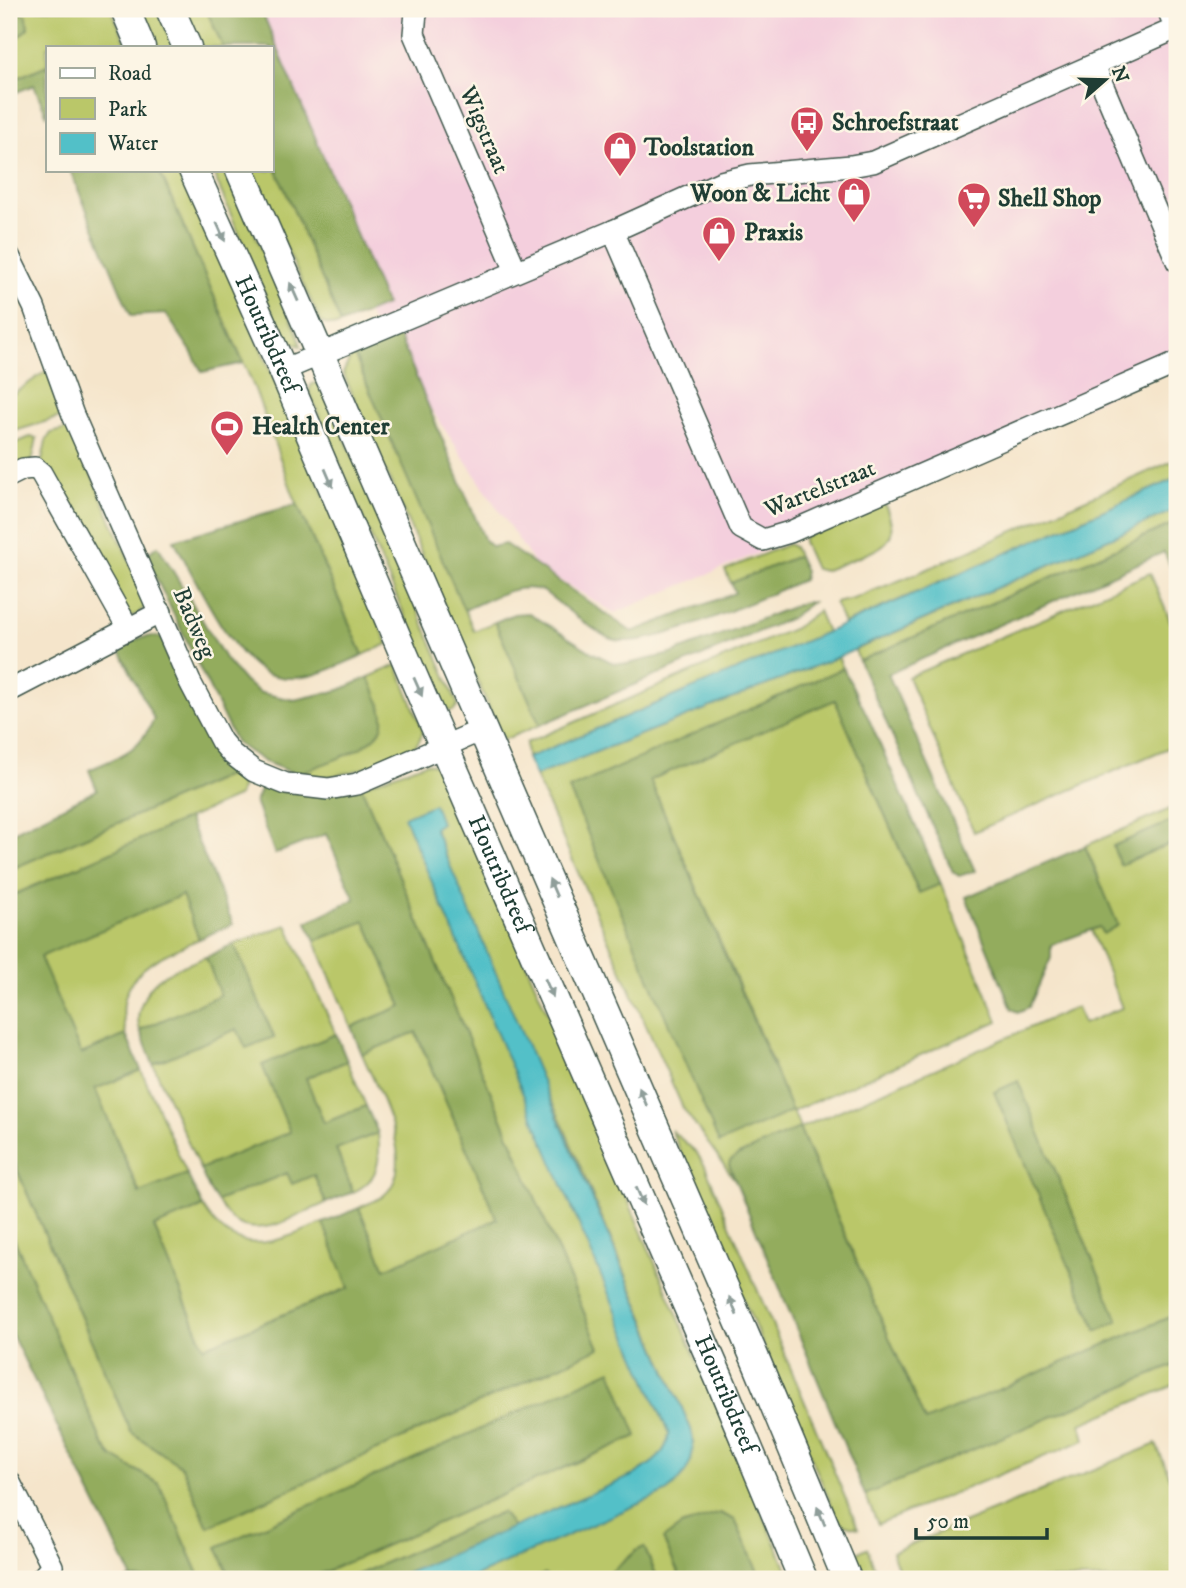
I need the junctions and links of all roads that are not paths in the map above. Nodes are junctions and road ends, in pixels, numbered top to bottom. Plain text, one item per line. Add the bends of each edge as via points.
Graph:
1 (125, 9) edge
2 (170, 9) edge
3 (419, 9) edge
4 (1167, 9) edge
5 (1177, 29) edge
6 (141, 46) edge
7 (187, 46) edge
8 (1094, 65) junction
9 (195, 172) edge
10 (241, 172) edge
11 (613, 231) junction
12 (9, 256) edge
13 (1177, 261) edge
14 (516, 271) junction
15 (321, 355) junction
16 (1177, 363) edge
17 (283, 370) junction
18 (9, 476) edge
19 (161, 612) junction
20 (128, 628) junction
21 (9, 691) edge
22 (484, 729) junction
23 (444, 746) junction
24 (9, 1481) edge
25 (41, 1579) edge
26 (803, 1579) edge
27 (847, 1579) edge

1 - 6 main road
2 - 7 main road
3 - 14 street, Wigstraat via 414,34
4 - 5 street
5 - 8 street
8 - 11 street via 873,162 721,182
8 - 13 street
9 -> 17 main road, Houtribdreef
15 -> 10 main road, Houtribdreef
11 - 14 street
11 - 16 street, Wartelstraat via 741,528 763,540
12 - 19 street, Badweg via 34,307 73,415
14 - 15 street
15 - 17 street
15 - 22 main road, Houtribdreef
17 -> 23 main road, Houtribdreef
18 - 20 street via 23,469 35,468 41,473
19 - 20 street
19 - 23 street, Badweg via 220,741 254,771 286,784 328,789 358,784
20 - 21 street
22 - 23 street, Badweg
27 -> 22 main road, Houtribdreef
23 -> 26 main road, Houtribdreef
24 - 25 street via 51,1566

